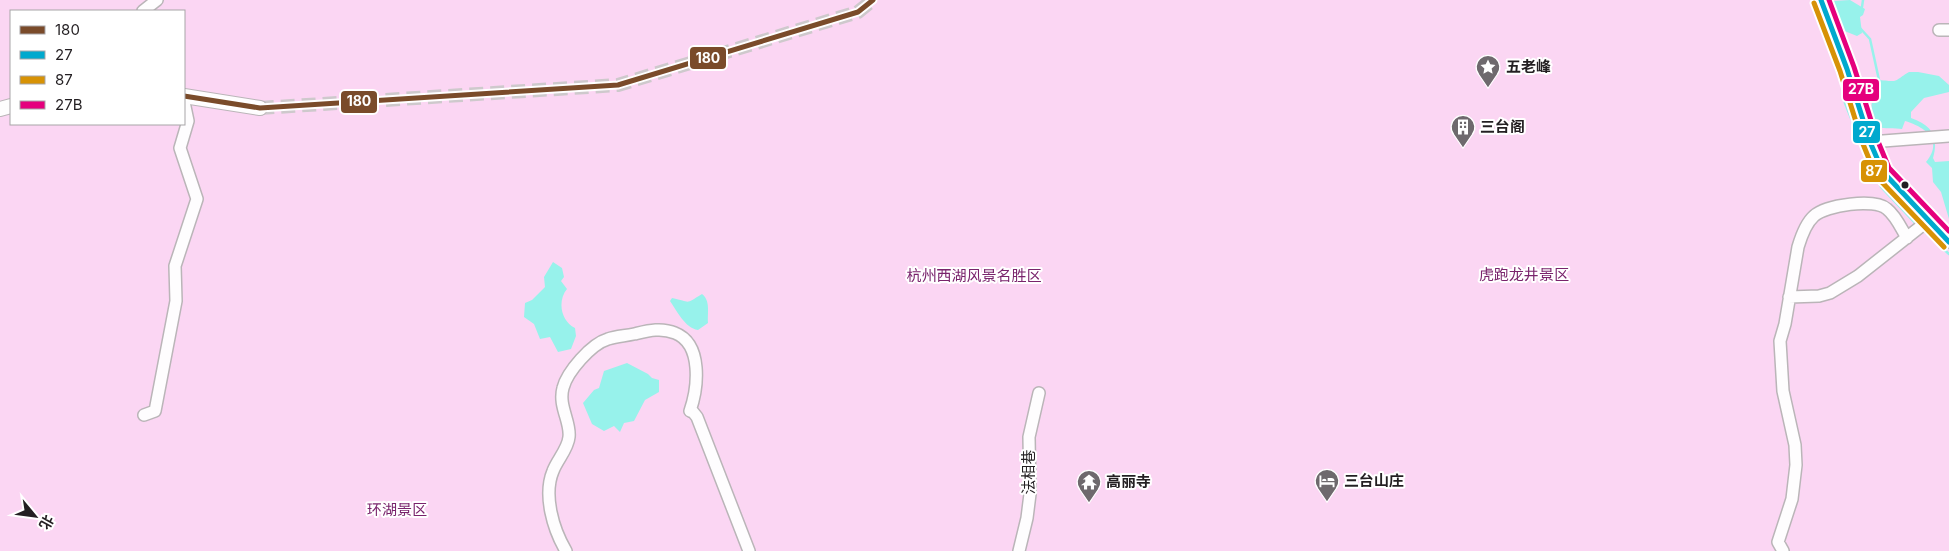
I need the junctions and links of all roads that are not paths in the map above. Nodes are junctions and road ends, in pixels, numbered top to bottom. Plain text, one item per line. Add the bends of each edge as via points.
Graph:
1 (156, 0) edge
2 (1822, 0) edge
3 (144, 10) edge
4 (185, 96) edge
5 (185, 107) edge
6 (260, 108) tunnel mouth
7 (1949, 136) edge
8 (1870, 142) junction
9 (1923, 225) junction
10 (1907, 238) junction
11 (1949, 242) edge
12 (1789, 297) junction
13 (1039, 393) dead end
14 (144, 415) dead end
15 (566, 551) edge
16 (749, 551) edge
17 (1019, 551) edge
18 (1784, 551) edge

1 - 3 street
2 - 8 street
4 - 6 main road
5 - 14 street via 188,121 180,148 197,199 175,266 176,301 164,376 155,411
7 - 8 street
8 - 9 street via 1884,172
9 - 10 street
9 - 11 street
10 - 12 street via 1830,293
10 - 12 street via 1888,209 1879,204 1861,203 1813,216 1798,247
12 - 18 street via 1780,341 1783,391 1796,465 1792,499 1778,542
13 - 17 street, 法相巷 via 1029,437 1030,494
15 - 16 street via 558,537 549,499 552,472 569,436 561,398 563,387 586,352 606,339 655,330 674,332 684,337 692,348 696,386 690,411 697,417

